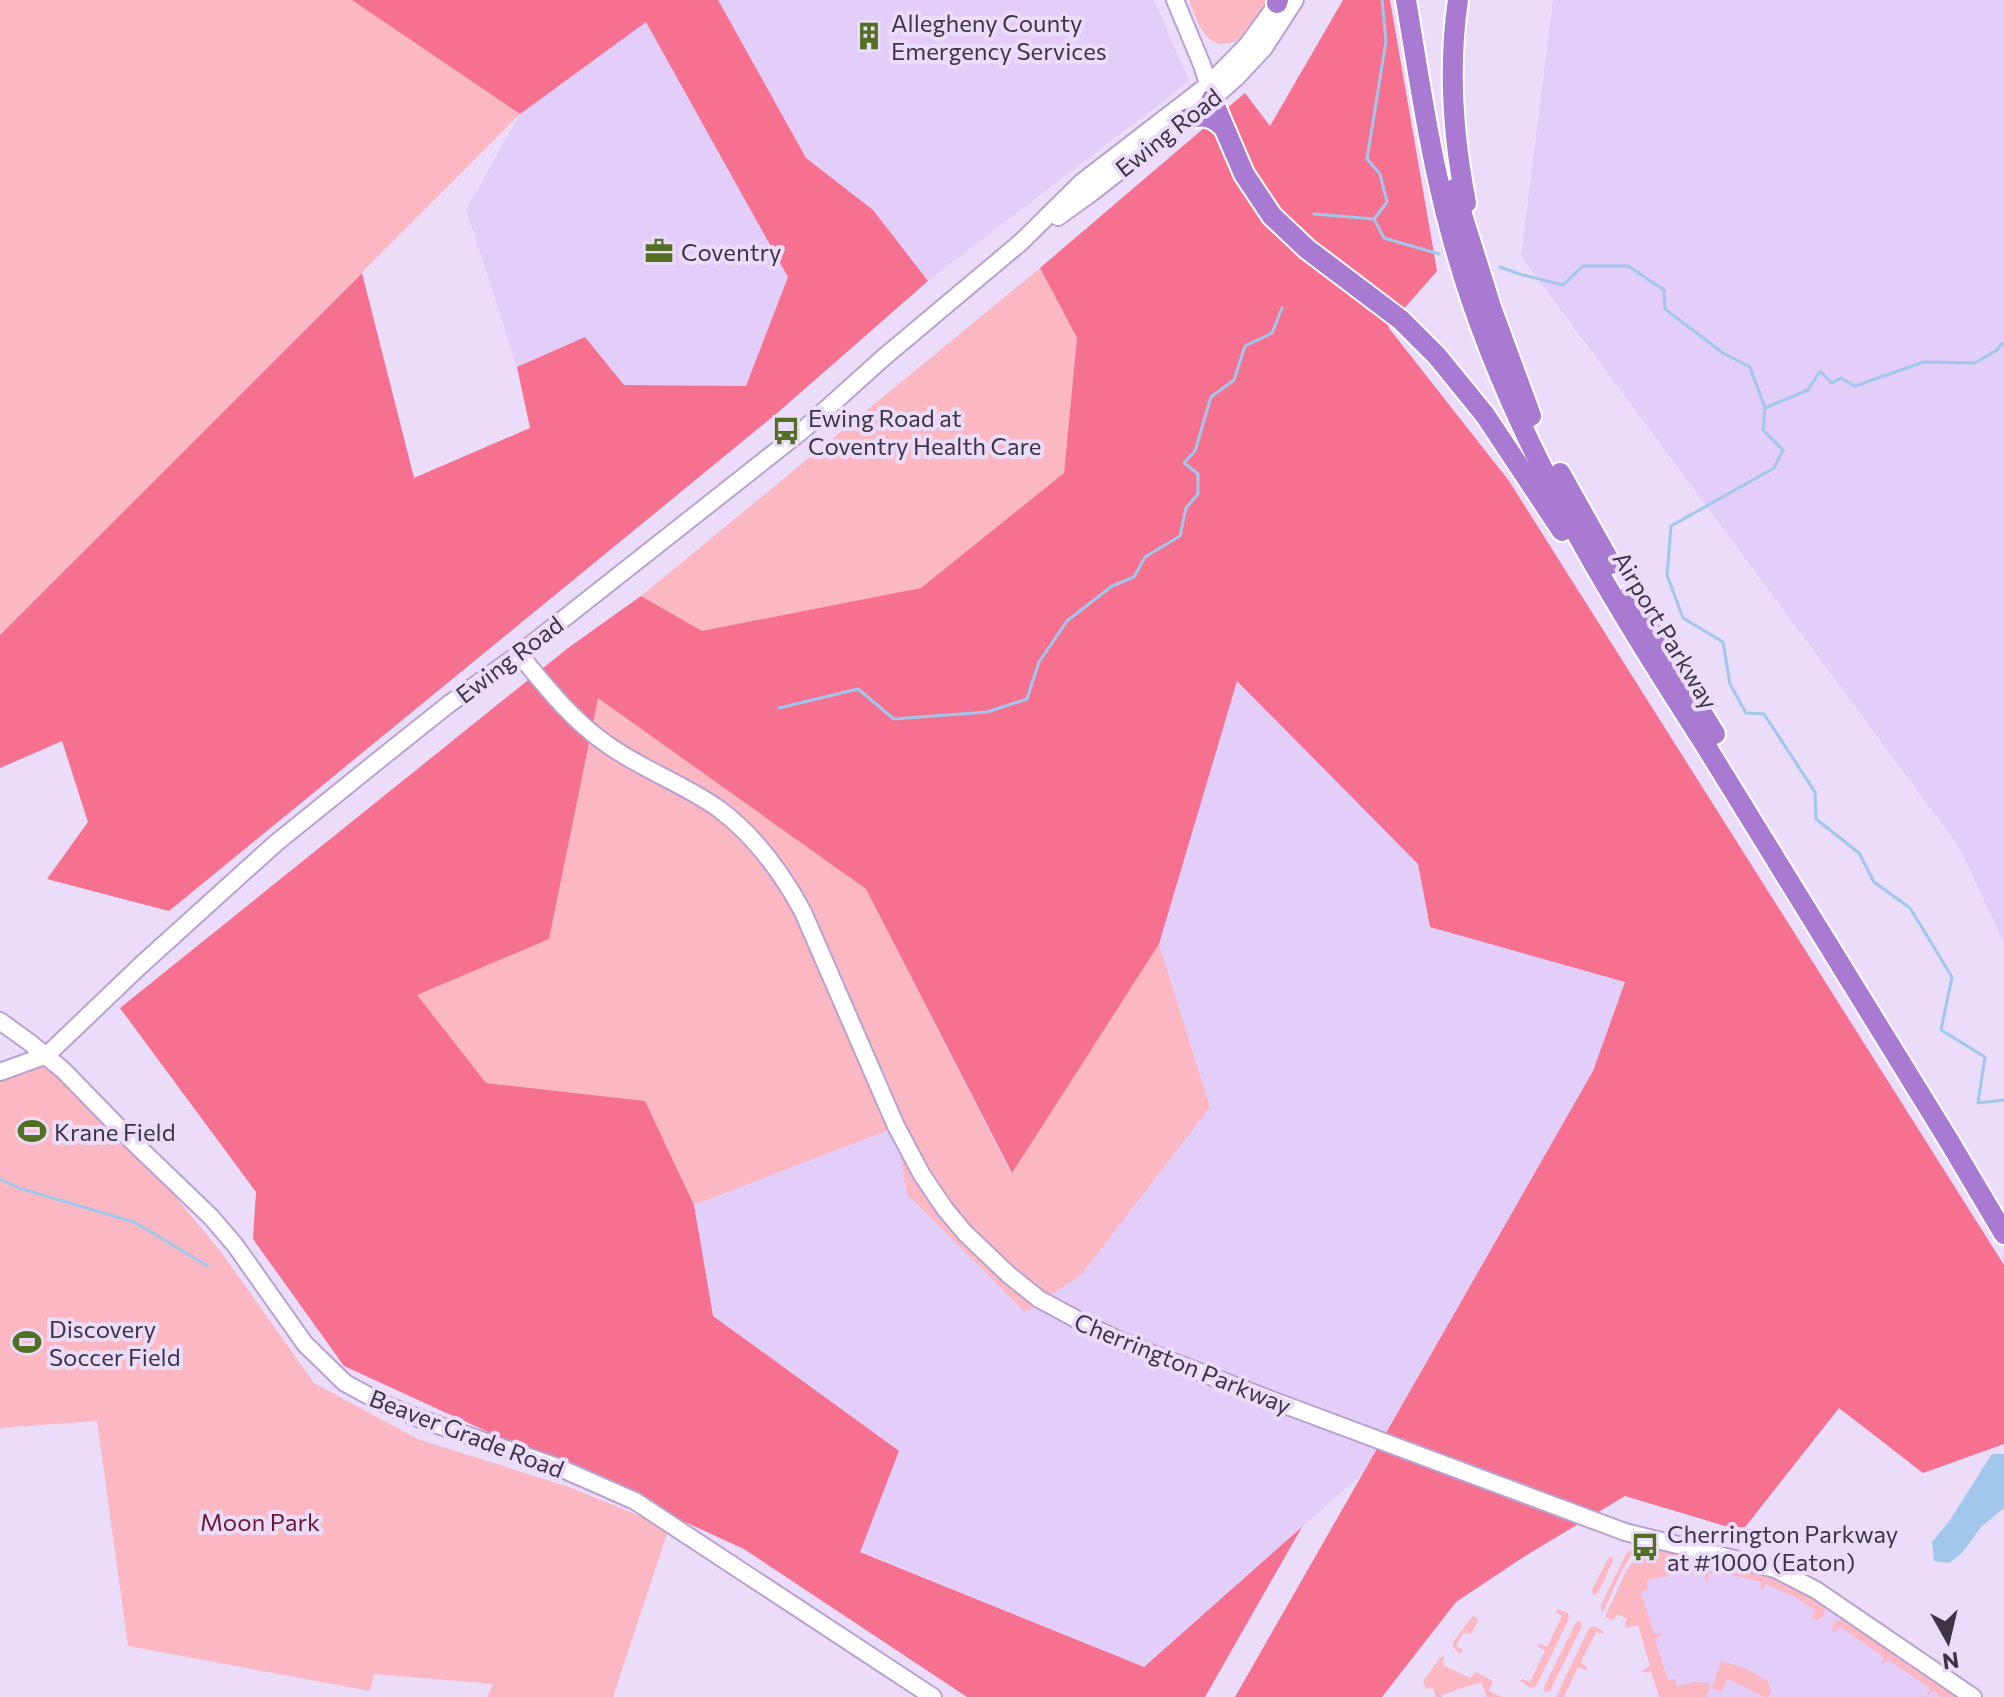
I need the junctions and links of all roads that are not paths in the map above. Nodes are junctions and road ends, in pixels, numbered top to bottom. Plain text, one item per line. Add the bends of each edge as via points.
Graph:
1 (1175, 0) edge
2 (1406, 0) edge
3 (1419, 0) edge
4 (1458, 0) edge
5 (1283, 1) edge
6 (1210, 91) junction
7 (1186, 119) junction
8 (1222, 126) junction
9 (1020, 243) junction
10 (1479, 269) junction
11 (519, 654) junction
12 (1664, 680) junction
13 (0, 1021) edge
14 (47, 1055) junction
15 (0, 1072) edge
16 (2004, 1209) edge
17 (2004, 1234) edge
18 (933, 1697) edge
19 (1973, 1697) edge

1 - 6 street
2 - 12 highway, Airport Parkway via 1451,234 1498,371 1569,519
3 - 10 highway, Airport Parkway via 1446,156
4 - 10 highway via 1453,76 1457,147
5 - 6 street, Ewing Road via 1264,48 1237,77
6 - 7 street, Ewing Road
6 - 8 highway
6 - 9 street, Ewing Road via 1082,182
7 - 8 highway via 1209,117
7 - 9 street, Ewing Road
8 - 12 highway via 1244,174 1272,216 1401,320 1485,415
9 - 11 street, Ewing Road via 803,430
10 - 16 highway, Airport Parkway via 1531,414 1588,525
11 - 14 street, Ewing Road via 276,843
11 - 19 street, Cherrington Parkway via 589,731 720,810 769,858 803,912 922,1175 965,1233 1039,1299 1130,1345 1625,1532 1775,1569 1816,1590
12 - 17 highway, Airport Parkway
13 - 14 street, Beaver Grade Road
14 - 15 street, Ewing Road
14 - 18 street, Beaver Grade Road via 211,1217 305,1344 345,1383 428,1422 560,1468 635,1501

